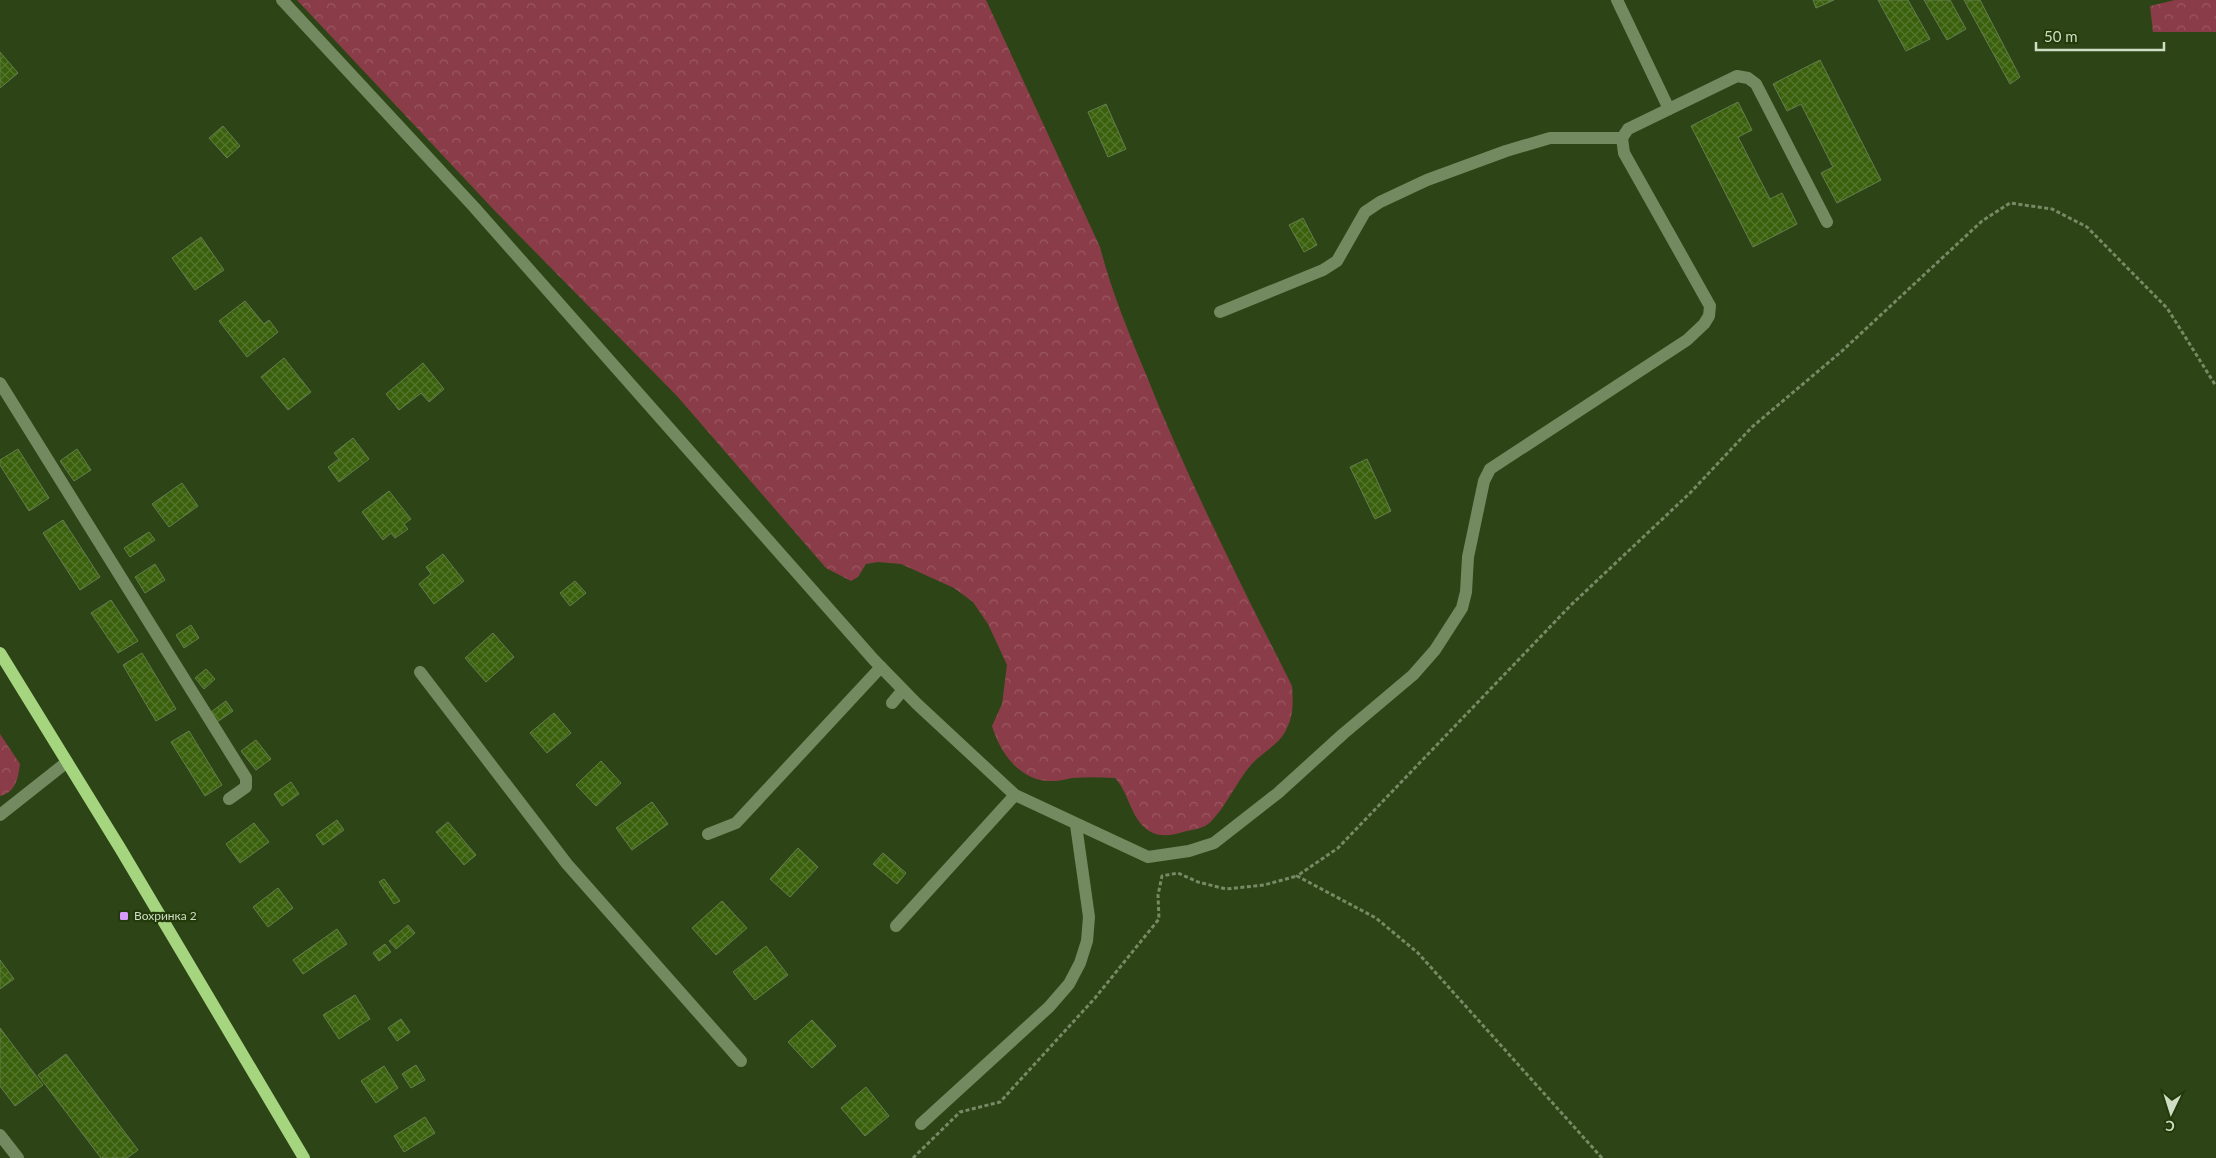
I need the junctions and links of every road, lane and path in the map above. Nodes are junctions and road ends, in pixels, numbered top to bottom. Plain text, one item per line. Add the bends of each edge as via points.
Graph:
1 (282, 0) edge
2 (1617, 0) edge
3 (1669, 109) junction
4 (1622, 138) junction
5 (1827, 222) dead end
6 (1220, 312) dead end
7 (0, 383) edge
8 (2216, 386) edge
9 (0, 653) edge
10 (881, 667) junction
11 (420, 672) dead end
12 (903, 690) junction
13 (892, 703) dead end
14 (67, 762) junction
15 (1015, 795) junction
16 (229, 799) dead end
17 (0, 815) edge
18 (1076, 824) junction
19 (708, 834) dead end
20 (1297, 876) junction
21 (896, 926) dead end
22 (741, 1061) dead end
23 (921, 1124) dead end
24 (0, 1135) edge
25 (18, 1158) edge
26 (304, 1158) edge
27 (913, 1158) edge
28 (1602, 1158) edge

1 - 10 street via 474,207
2 - 3 street
3 - 4 street via 1628,129
3 - 5 street via 1737,76 1748,78 1756,84
4 - 6 street via 1550,138 1426,180 1365,212 1337,260 1322,270
4 - 18 street via 1624,153 1710,306 1704,324 1687,340 1490,469 1484,481 1468,557 1462,608 1435,650 1413,675 1278,793 1214,843 1189,851 1148,857
7 - 16 street via 246,778 246,787
8 - 20 path via 2167,308 2087,227 2052,209 2010,202 1982,221 1842,351 1752,427 1690,493 1571,605 1338,848
9 - 14 main road
10 - 12 street
10 - 19 street via 736,823
11 - 22 street via 567,864
12 - 13 street
12 - 15 street
14 - 17 street
14 - 26 main road
15 - 18 street
15 - 21 street
18 - 23 street via 1089,917 1087,942 1080,963 1069,984 1050,1007
20 - 27 path via 1226,890 1178,873 1162,876 1158,919 1095,998 1000,1102 960,1112
20 - 28 path via 1376,918 1418,953
24 - 25 street

